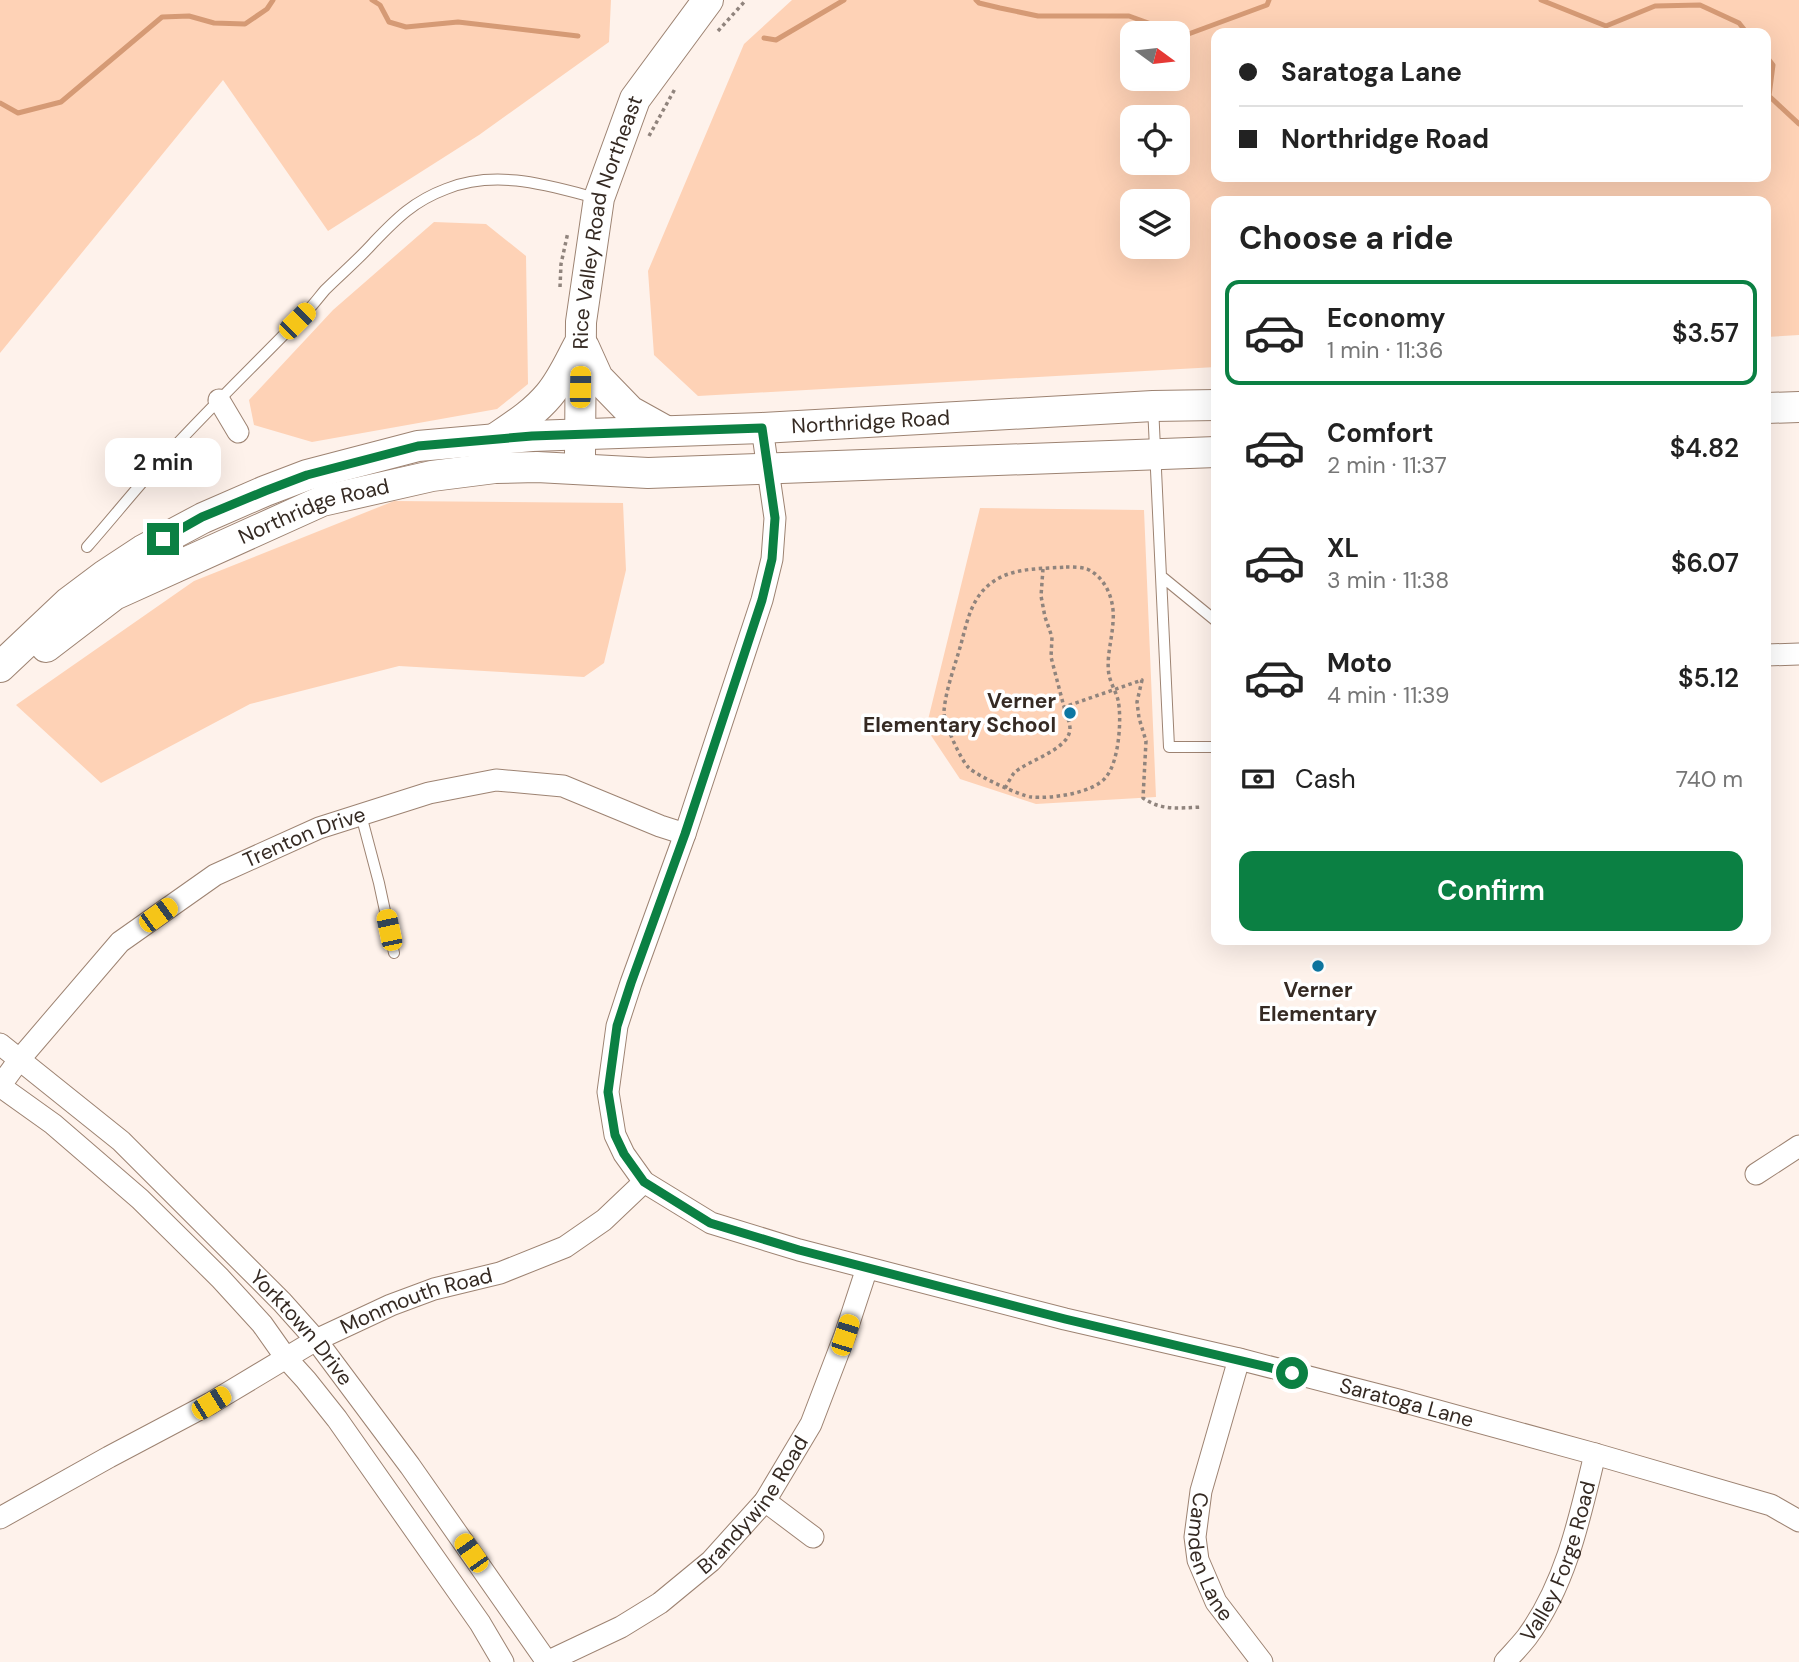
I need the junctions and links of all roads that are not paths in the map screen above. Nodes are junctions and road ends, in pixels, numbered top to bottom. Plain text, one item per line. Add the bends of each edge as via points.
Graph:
1 (708, 0) edge
2 (599, 198) junction
3 (581, 340) junction
4 (219, 400) junction
5 (1211, 405) edge
6 (1153, 406) junction
7 (1799, 407) edge
8 (1771, 408) edge
9 (762, 428) junction
10 (238, 432) dead end
11 (666, 432) junction
12 (579, 435) junction
13 (494, 439) junction
14 (1211, 452) edge
15 (1156, 454) junction
16 (580, 469) junction
17 (769, 469) junction
18 (87, 547) dead end
19 (1161, 576) junction
20 (1211, 617) edge
21 (46, 636) junction
22 (1799, 654) edge
23 (1771, 655) edge
24 (0, 667) edge
25 (0, 685) edge
26 (1211, 747) edge
27 (361, 815) junction
28 (685, 834) junction
29 (394, 953) dead end
30 (0, 1044) edge
31 (19, 1060) junction
32 (0, 1086) edge
33 (1799, 1146) edge
34 (1756, 1174) dead end
35 (644, 1182) junction
36 (867, 1268) junction
37 (316, 1340) junction
38 (286, 1358) junction
39 (1239, 1359) junction
40 (1595, 1454) junction
41 (765, 1501) junction
42 (0, 1518) edge
43 (1799, 1521) edge
44 (813, 1538) dead end
45 (503, 1662) edge
46 (547, 1662) edge
47 (1262, 1662) edge
48 (1505, 1662) edge

1 - 2 main road, Rice Valley Road Northeast via 635,99
2 - 3 main road, Rice Valley Road Northeast
2 - 4 lane via 514,180 468,183 426,198 389,225
3 - 11 main road via 598,377 630,411
3 - 12 main road, Rice Valley Road Northeast
3 - 13 main road via 549,395 526,418
4 - 10 street
4 - 18 lane
5 - 6 main road, Northridge Road
6 - 9 main road, Northridge Road
6 - 15 lane
7 - 8 main road
9 - 11 main road, Northridge Road
9 - 17 street, Saratoga Lane
11 - 12 main road, Northridge Road
12 - 13 main road, Northridge Road
12 - 16 main road, Rice Valley Road Northeast
13 - 21 main road, Northridge Road via 418,446 307,475 202,517 143,550 69,602
14 - 15 main road, Northridge Road
15 - 17 main road, Northridge Road
15 - 19 lane
16 - 17 main road, Northridge Road via 648,473
16 - 21 main road, Northridge Road via 495,468 322,501 114,595
17 - 28 street, Saratoga Lane via 775,518 772,559
19 - 20 lane
19 - 26 lane via 1169,747
21 - 24 main road, Northridge Road
21 - 25 main road, Northridge Road
22 - 23 street
27 - 28 street, Trenton Drive via 429,793 496,780 563,786
27 - 29 lane
27 - 31 street, Trenton Drive via 298,836 215,875 120,942
28 - 35 street, Saratoga Lane via 617,1026 608,1092 615,1135
30 - 31 street, Yorktown Drive
31 - 32 street, Trenton Drive
31 - 37 street, Yorktown Drive via 121,1141
32 - 38 street, Yorktown Drive via 53,1124 140,1199 229,1287
33 - 34 street
35 - 36 street, Saratoga Lane via 710,1223
35 - 37 street, Monmouth Road via 604,1220 565,1247 500,1273 423,1293
36 - 39 street, Saratoga Lane
36 - 41 street, Brandywine Road via 811,1424
37 - 38 street, Monmouth Road
37 - 46 street, Yorktown Drive via 403,1455
38 - 42 street, Monmouth Road
38 - 45 street, Yorktown Drive via 337,1419
39 - 40 street, Saratoga Lane
39 - 47 street, Camden Lane via 1201,1492 1195,1537 1198,1560 1216,1602
40 - 43 street, Saratoga Lane via 1771,1505
40 - 48 street, Valley Forge Road via 1569,1553 1551,1597 1527,1637
41 - 44 street
41 - 46 street, Brandywine Road via 711,1561 660,1603

